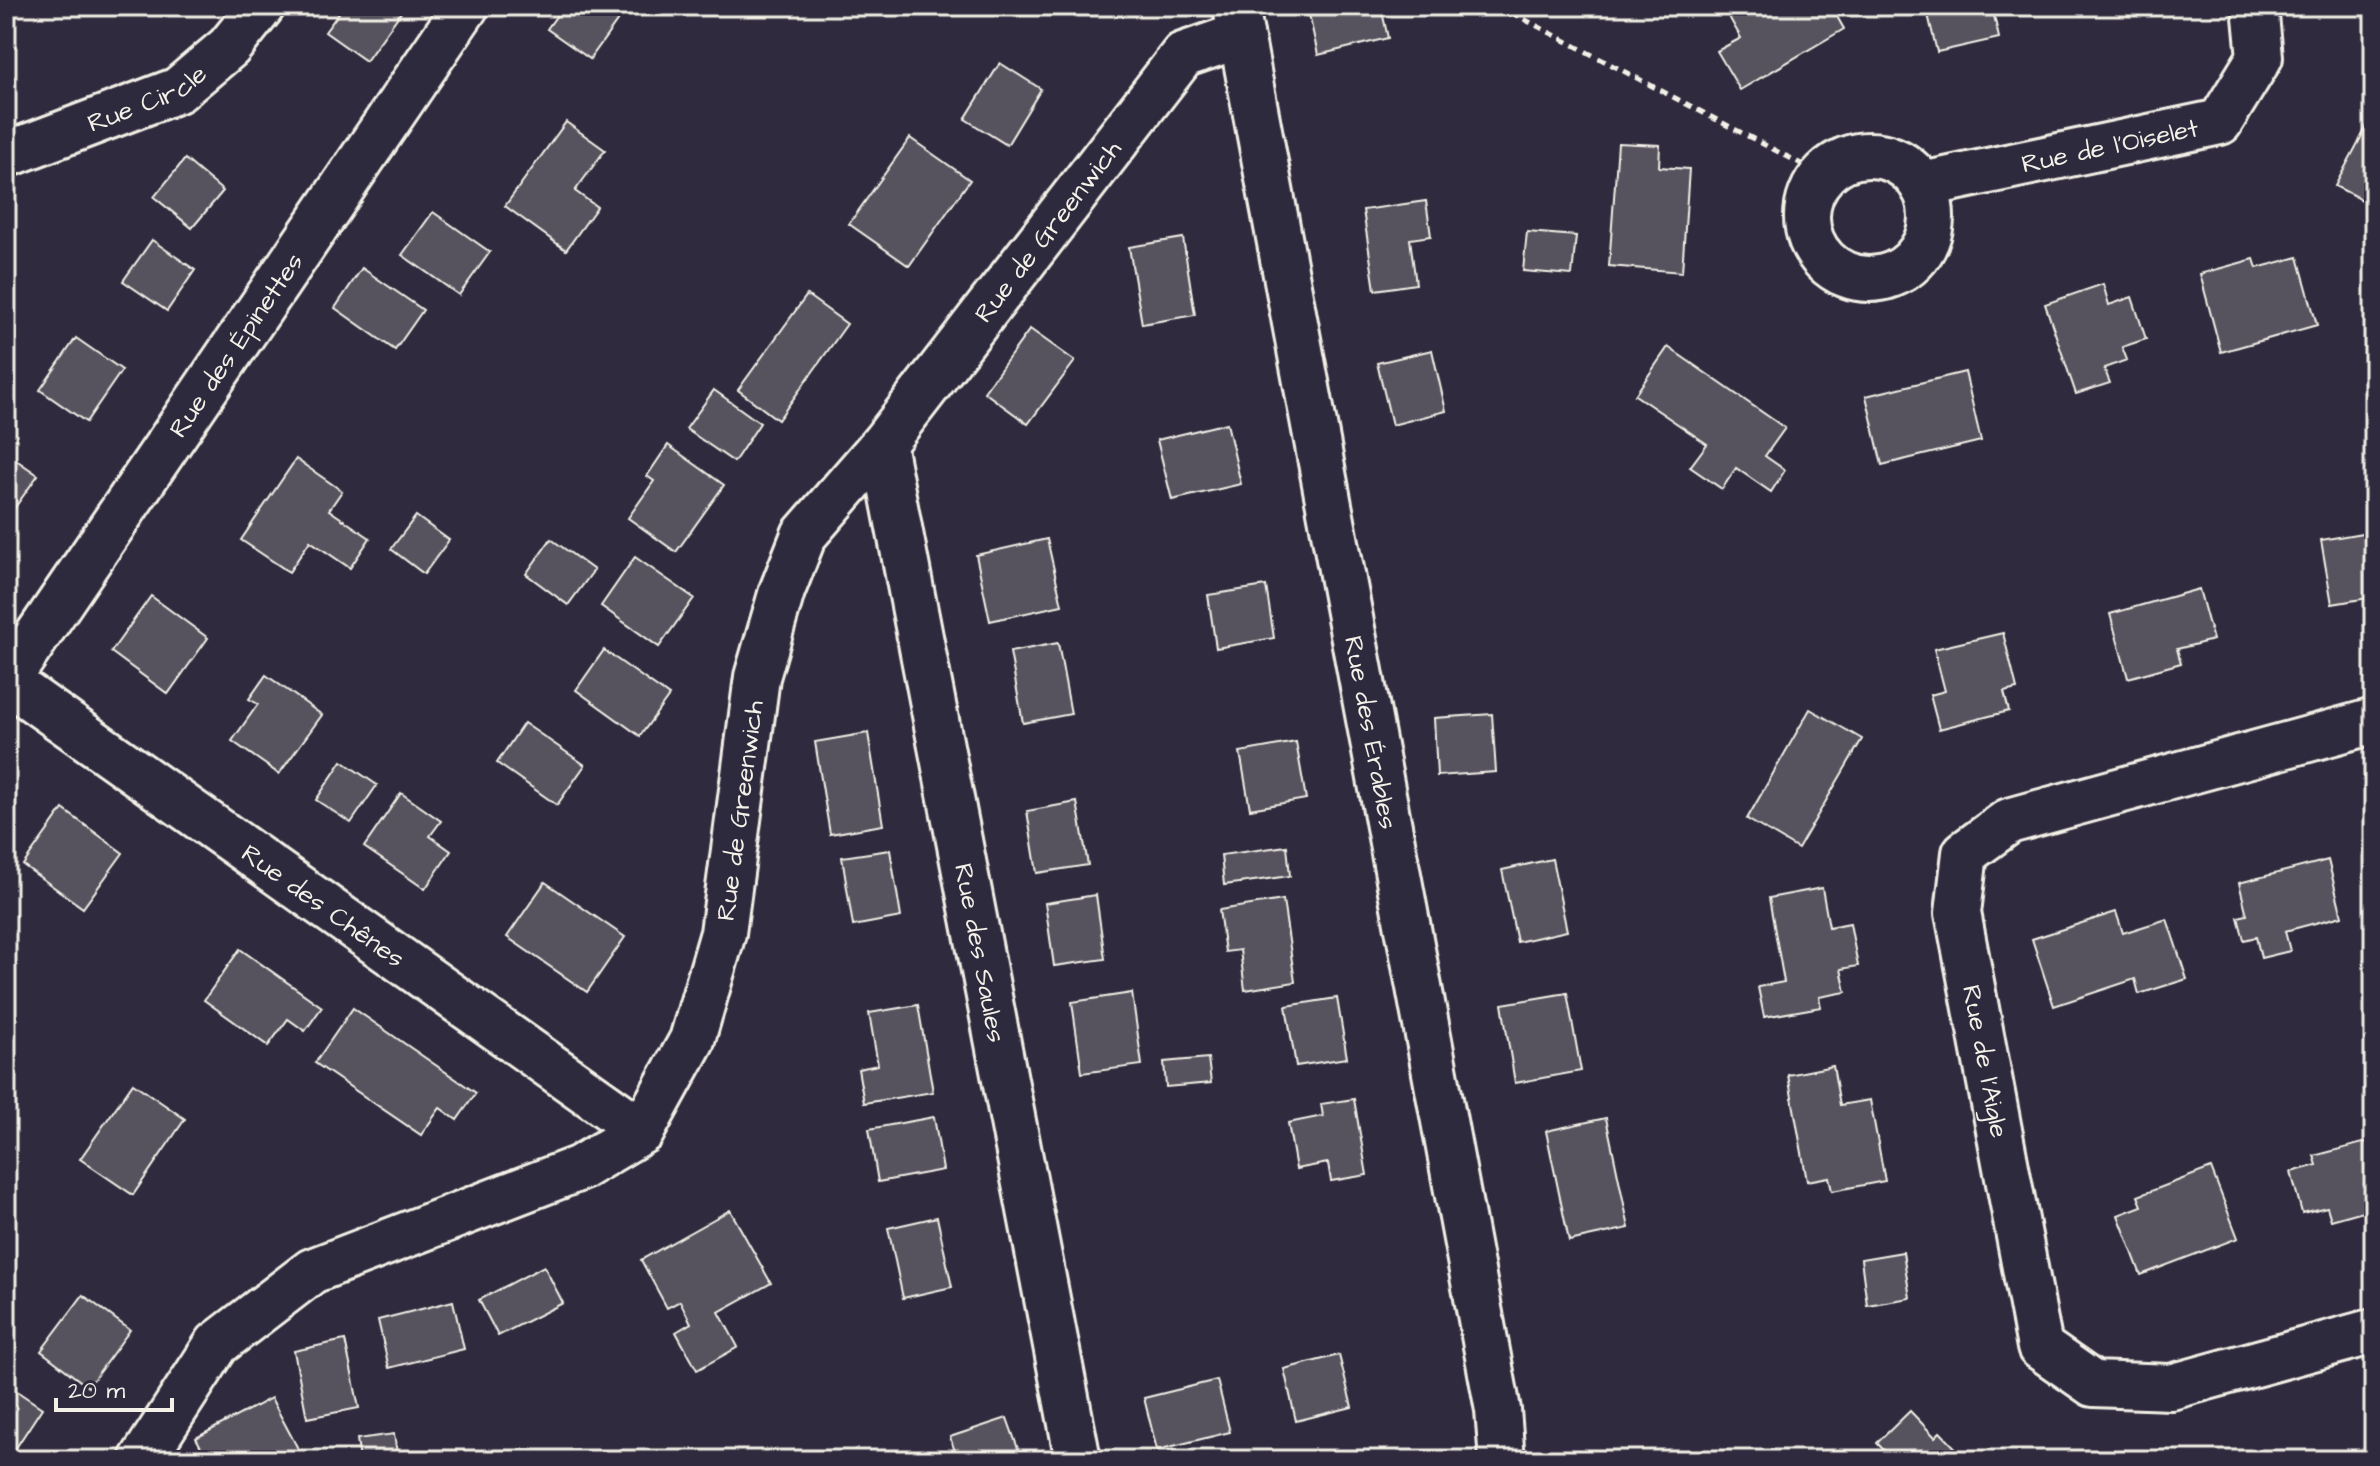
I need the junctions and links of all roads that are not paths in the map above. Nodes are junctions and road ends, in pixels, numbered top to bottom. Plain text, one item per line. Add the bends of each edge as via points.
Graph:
1 (262, 6) edge
2 (466, 6) edge
3 (2255, 6) edge
4 (1239, 21) edge
5 (6, 155) edge
6 (1922, 185) junction
7 (883, 444) junction
8 (6, 681) edge
9 (2374, 721) edge
10 (642, 1131) junction
11 (2374, 1331) edge
12 (142, 1460) edge
13 (1078, 1460) edge
14 (1502, 1460) edge

1 - 5 street, Rue Circle via 229,47 178,90
2 - 8 street, Rue des Épinettes
3 - 6 street, Rue de l'Oiselet via 2260,57 2220,122
4 - 7 street, Rue de Greenwich via 1183,55
4 - 14 street, Rue des Érables via 1498,1410
6 - 6 street via 1930,203 1926,243 1899,272 1859,279 1840,273 1813,245 1806,225 1816,184 1848,158 1890,158
7 - 10 street, Rue de Greenwich via 804,535 782,591 757,677 723,933 692,1040
7 - 13 street, Rue des Saules
8 - 10 street, Rue des Chênes
9 - 11 street, Rue de l'Aigle via 2009,821 1965,853 1958,913 2040,1347 2093,1384 2171,1387
10 - 12 street via 580,1168 312,1271 217,1344

